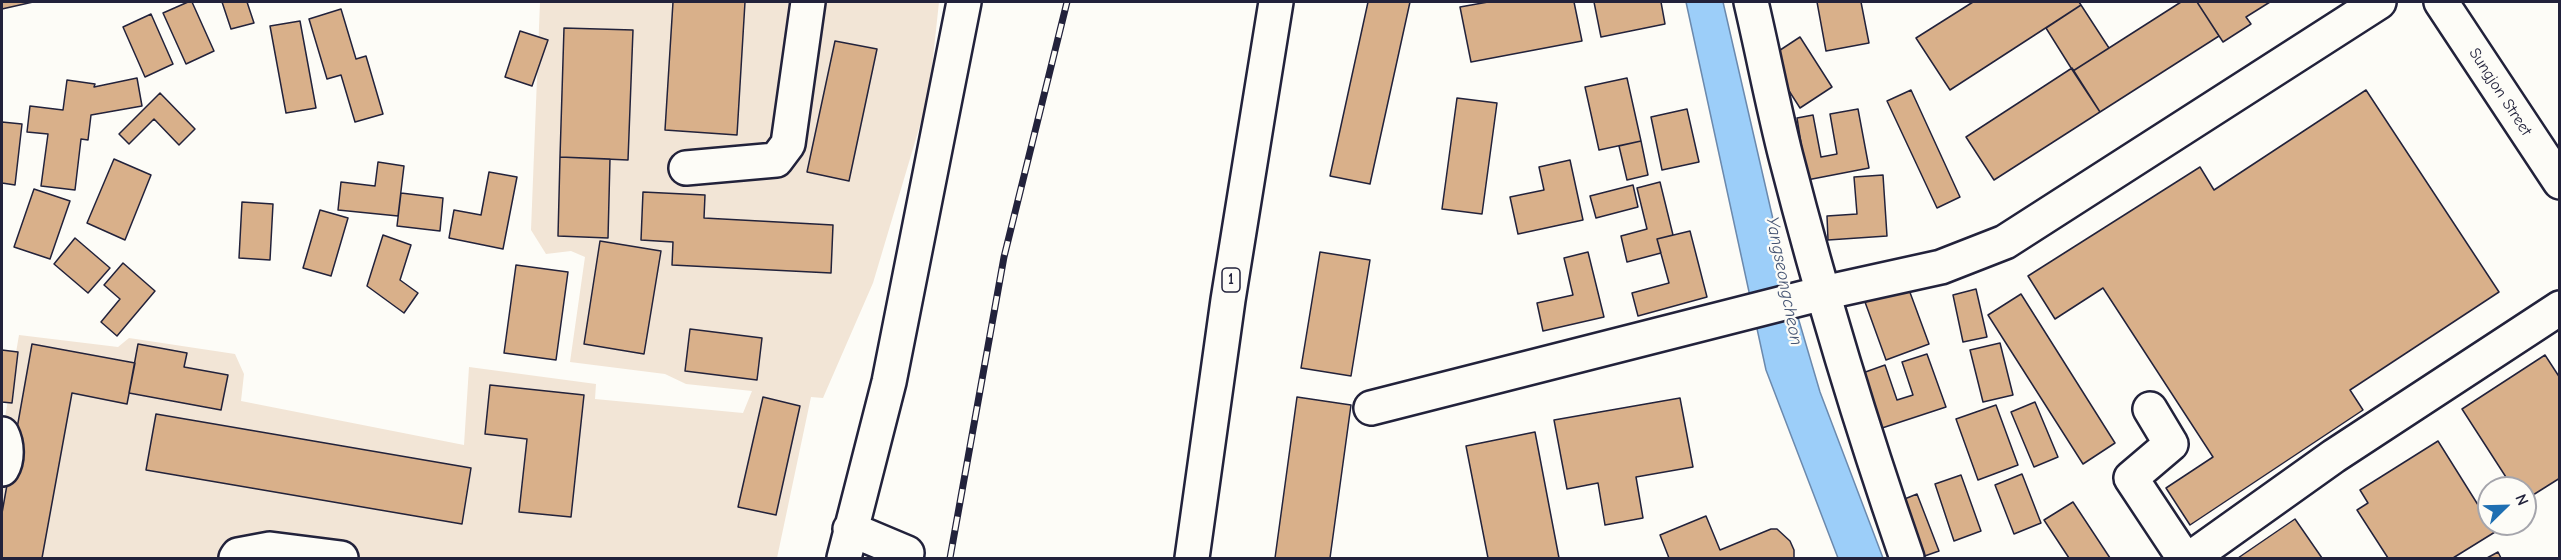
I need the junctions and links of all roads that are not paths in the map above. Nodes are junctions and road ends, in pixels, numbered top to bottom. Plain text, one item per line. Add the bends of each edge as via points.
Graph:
1 (808, 2) edge
2 (964, 2) edge
3 (1276, 2) edge
4 (1751, 2) edge
5 (2379, 2) edge
6 (2441, 2) edge
7 (686, 168) dead end
8 (2559, 182) edge
9 (1815, 295) junction
10 (2559, 308) edge
11 (1371, 408) dead end
12 (2150, 409) dead end
13 (2, 434) edge
14 (2, 469) edge
15 (847, 544) edge
16 (907, 553) dead end
17 (236, 558) edge
18 (341, 558) edge
19 (1192, 558) edge
20 (1908, 558) edge
21 (2184, 558) edge
22 (2191, 558) edge

1 - 7 street via 788,144 776,160
2 - 15 street via 889,382
3 - 19 street, 1
4 - 9 street
5 - 9 street via 2005,242 1941,267
6 - 8 street, Sungjon Street
9 - 11 street
9 - 20 street
10 - 22 street via 2334,456
12 - 21 street via 2171,444 2132,478
13 - 14 street via 6,451
15 - 16 street
17 - 18 street via 270,549

